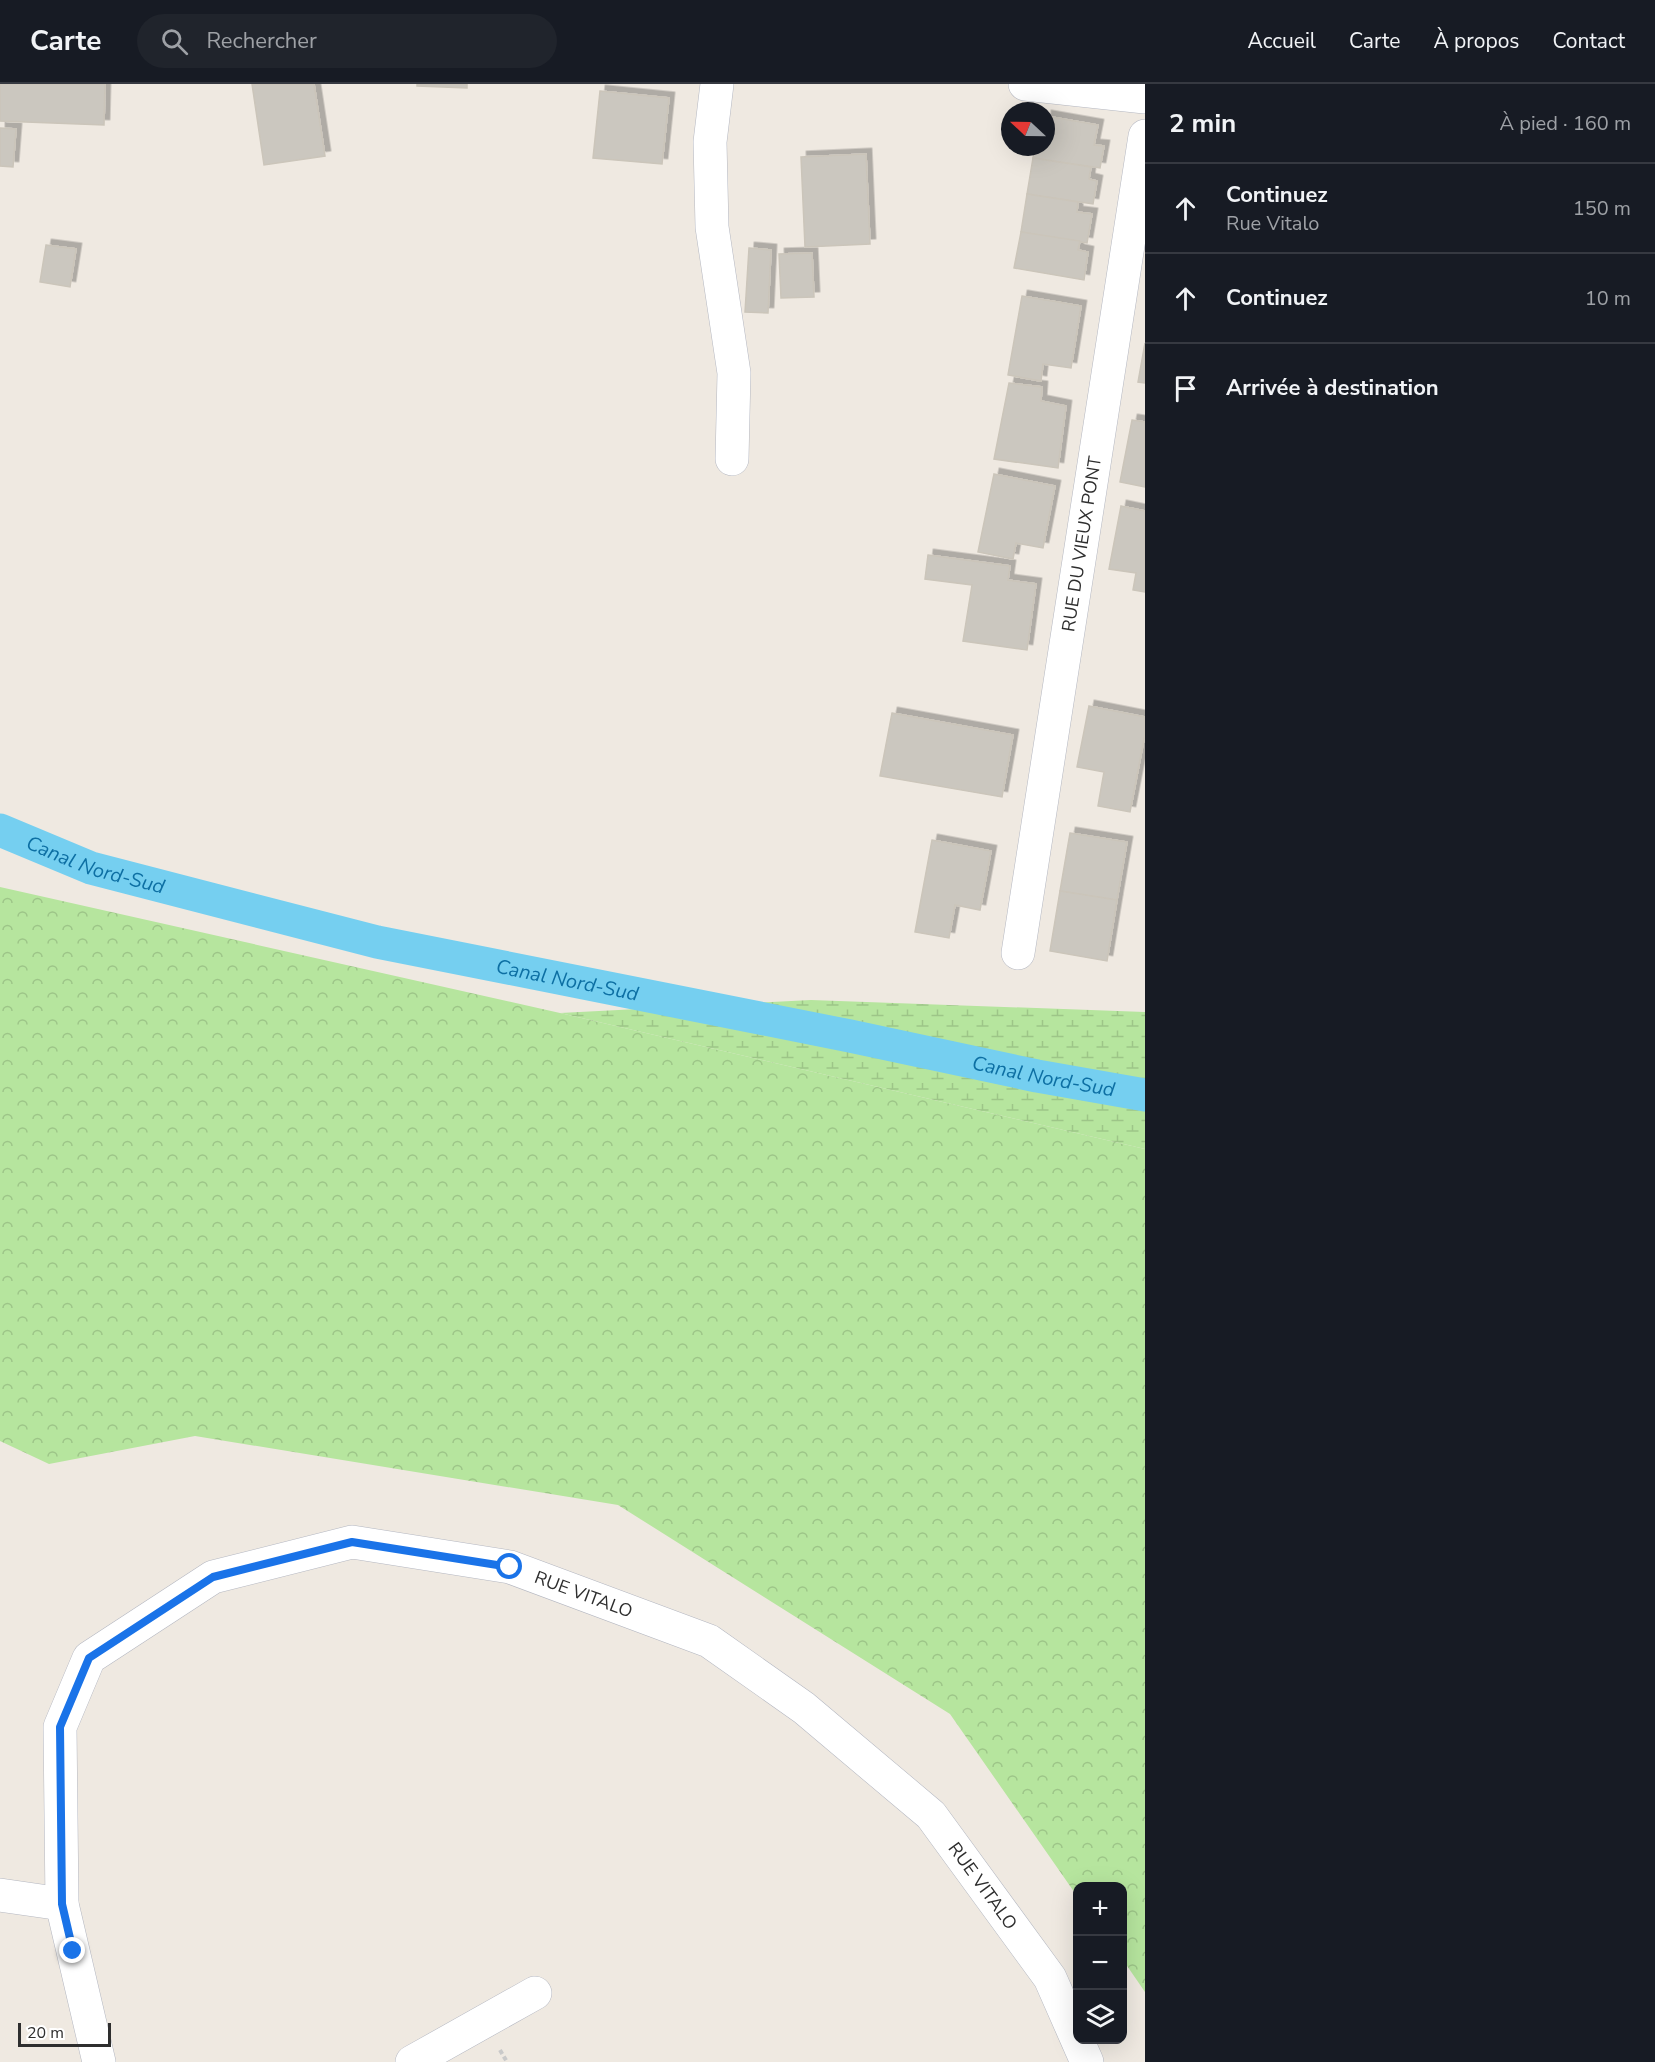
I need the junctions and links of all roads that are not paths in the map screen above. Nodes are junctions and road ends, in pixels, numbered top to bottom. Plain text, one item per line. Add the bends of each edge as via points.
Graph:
1 (717, 84) edge
2 (1025, 84) edge
3 (1145, 97) edge
4 (1145, 136) edge
5 (732, 459) dead end
6 (1018, 953) dead end
7 (0, 1895) edge
8 (62, 1904) junction
9 (536, 1993) dead end
10 (99, 2062) edge
11 (412, 2062) edge
12 (1087, 2062) edge

1 - 5 street via 710,142 711,227 734,374
2 - 3 street
4 - 6 street, RUE DU VIEUX PONT
7 - 8 street
8 - 10 street, RUE VITALO
8 - 12 street, RUE VITALO via 60,1727 89,1658 213,1577 352,1542 510,1567 709,1641 804,1708 931,1815 1050,1978
9 - 11 street

